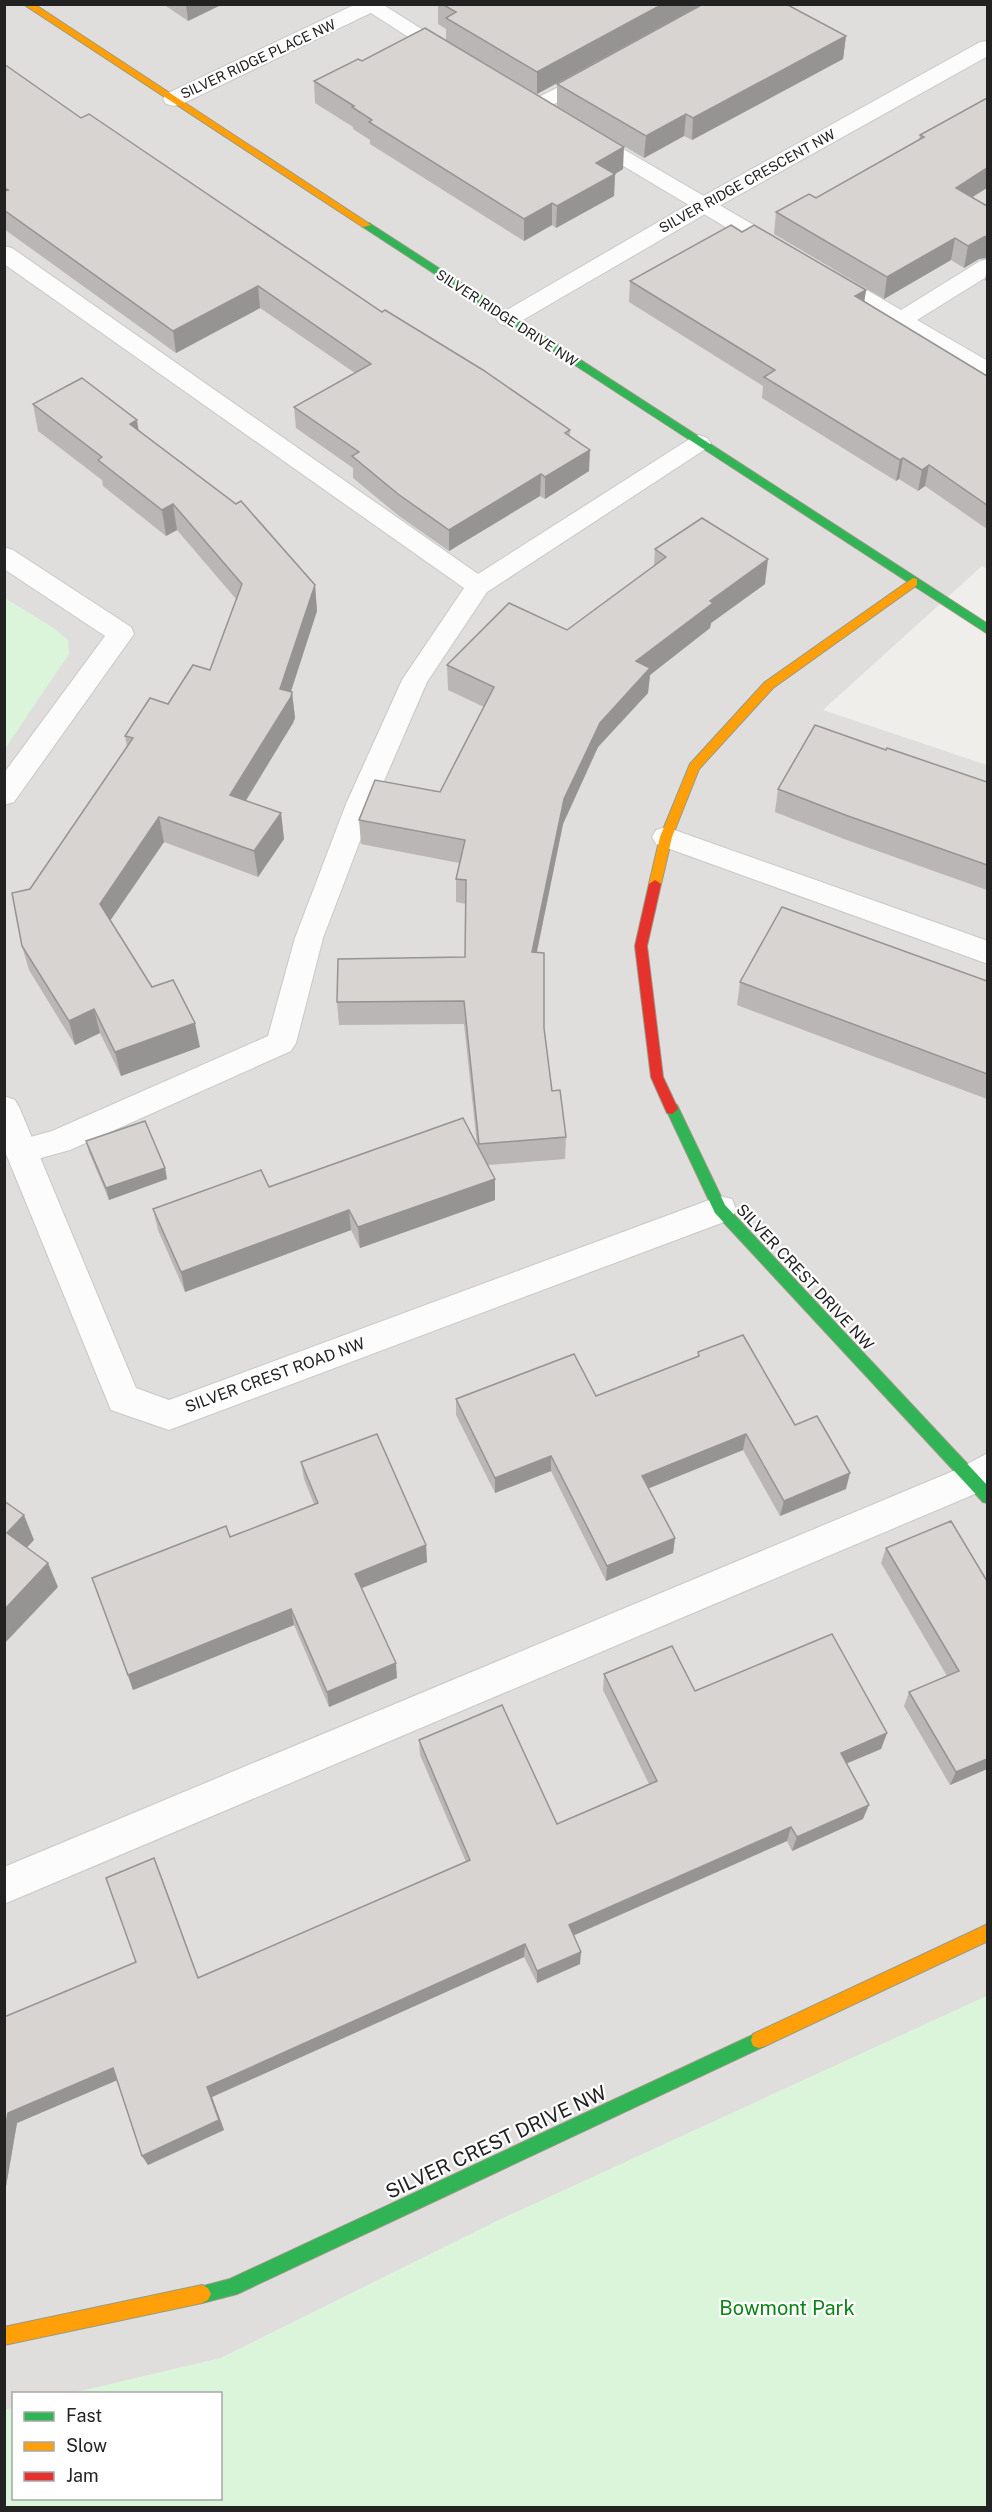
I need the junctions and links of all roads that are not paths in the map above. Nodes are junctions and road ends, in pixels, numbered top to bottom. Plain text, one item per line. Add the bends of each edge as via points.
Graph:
1 (27, 4) edge
2 (370, 5) edge
3 (987, 47) edge
4 (467, 65) edge
5 (609, 66) edge
6 (516, 94) edge
7 (174, 99) junction
8 (536, 106) junction
9 (704, 205) junction
10 (4, 253) edge
11 (987, 266) edge
12 (508, 319) junction
13 (901, 320) junction
14 (987, 371) edge
15 (699, 443) junction
16 (4, 556) edge
17 (913, 582) junction
18 (478, 586) junction
19 (987, 630) edge
20 (4, 795) edge
21 (666, 837) junction
22 (987, 952) edge
23 (4, 1109) edge
24 (23, 1151) junction
25 (720, 1209) junction
26 (982, 1482) edge
27 (4, 1886) edge
28 (987, 1932) edge
29 (4, 2336) edge

1 - 7 street, SILVER RIDGE DRIVE NW
2 - 4 lane
2 - 7 street, SILVER RIDGE PLACE NW
3 - 9 street, SILVER RIDGE CRESCENT NW
5 - 8 lane
6 - 8 lane
7 - 12 street, SILVER RIDGE DRIVE NW
8 - 9 lane
9 - 12 street, SILVER RIDGE CRESCENT NW
9 - 13 lane
10 - 18 lane
11 - 13 lane
12 - 15 street, SILVER RIDGE DRIVE NW
13 - 14 lane
15 - 17 street, SILVER RIDGE DRIVE NW
15 - 18 lane
16 - 20 street via 121,634
17 - 19 street, SILVER RIDGE DRIVE NW
17 - 21 street, SILVER CREST DRIVE NW via 766,687 694,767
18 - 24 lane via 415,680 365,794 309,938 281,1043 59,1141
21 - 22 lane
21 - 25 street, SILVER CREST DRIVE NW via 641,946 657,1077
23 - 24 street, SILVER CREST ROAD NW
24 - 25 street, SILVER CREST ROAD NW via 123,1399 169,1415
25 - 26 street, SILVER CREST DRIVE NW
26 - 27 lane
28 - 29 street, SILVER CREST DRIVE NW via 231,2288

